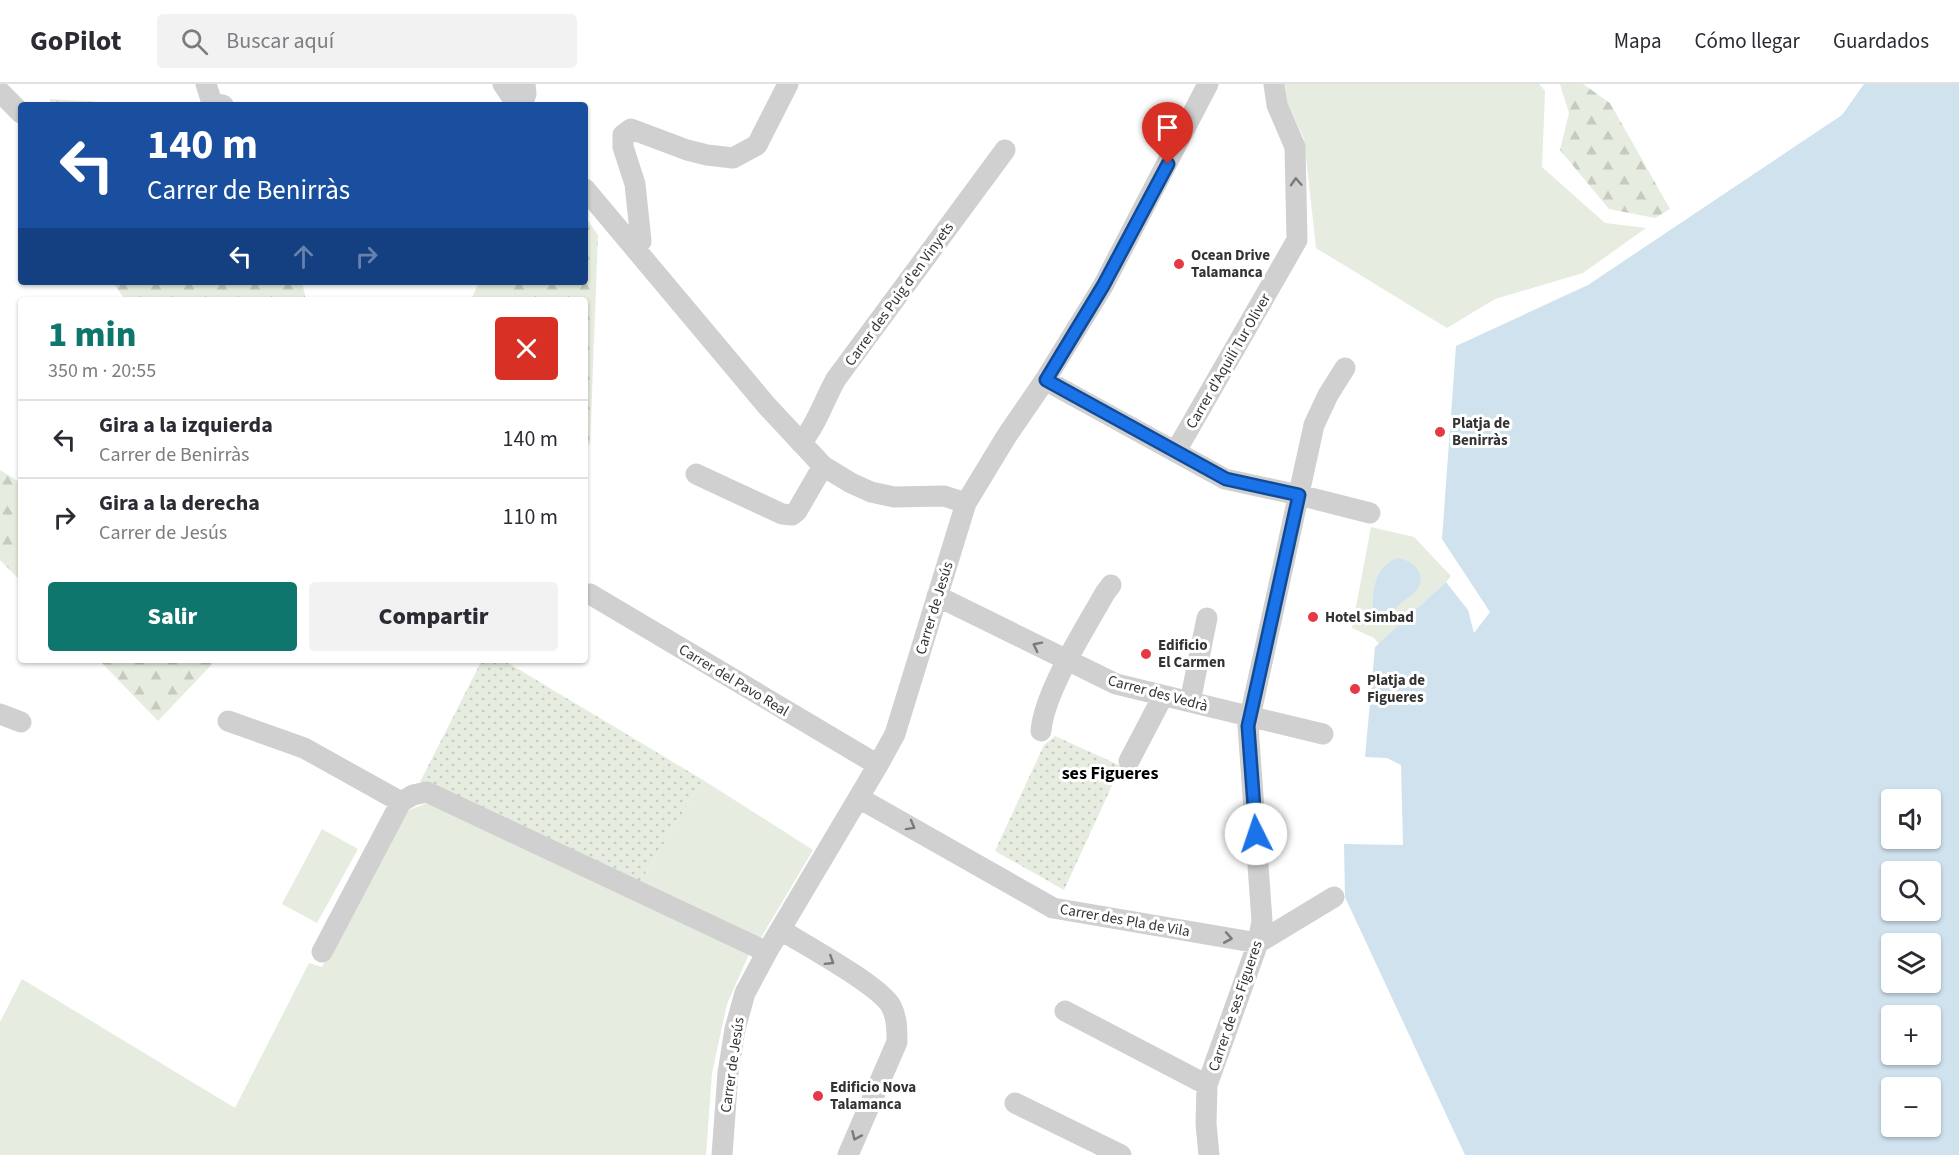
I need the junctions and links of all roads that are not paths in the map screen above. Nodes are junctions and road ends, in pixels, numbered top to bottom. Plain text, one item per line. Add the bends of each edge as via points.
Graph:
1 (206, 84) edge
2 (502, 84) edge
3 (525, 84) edge
4 (788, 84) edge
5 (1274, 84) edge
6 (1206, 85) edge
7 (0, 93) edge
8 (212, 102) edge
9 (515, 102) edge
10 (523, 102) edge
11 (18, 110) edge
12 (1005, 150) dead end
13 (588, 192) edge
14 (634, 246) junction
15 (1345, 368) dead end
16 (1046, 380) junction
17 (801, 443) junction
18 (1176, 451) junction
19 (823, 466) junction
20 (696, 474) dead end
21 (1299, 495) junction
22 (966, 503) junction
23 (1370, 513) dead end
24 (1111, 585) dead end
25 (590, 594) dead end
26 (937, 596) junction
27 (1207, 618) dead end
28 (1068, 661) junction
29 (1163, 696) junction
30 (1190, 702) junction
31 (0, 714) edge
32 (1251, 716) junction
33 (228, 721) dead end
34 (21, 722) dead end
35 (1041, 731) dead end
36 (1323, 734) dead end
37 (1129, 761) dead end
38 (878, 765) junction
39 (859, 798) junction
40 (401, 802) junction
41 (1334, 897) dead end
42 (781, 930) junction
43 (1258, 943) junction
44 (322, 952) dead end
45 (767, 952) junction
46 (1065, 1011) dead end
47 (1207, 1085) junction
48 (1015, 1103) dead end
49 (722, 1155) edge
50 (848, 1155) edge
51 (1121, 1155) edge
52 (1209, 1155) edge

1 - 8 street
2 - 9 street
3 - 10 street
4 - 14 street via 756,145 733,158 687,150 631,129 623,135 635,184 641,241
18 -> 5 street, Carrer d'Aquilí Tur Oliver via 1297,240 1295,147 1277,105
6 - 16 street, Carrer de Jesús via 1103,286
7 - 11 street
12 - 17 street, Carrer des Puig d'en Vinyets via 836,379 812,431
13 - 14 street
14 - 17 street
15 - 21 street, Carrer de ses Figueres via 1314,424
16 - 18 street
16 - 22 street, Carrer de Jesús via 1005,437
17 - 19 street
18 - 21 street via 1226,479
19 - 20 street via 792,515
19 - 22 street via 871,492 894,497 944,496
21 - 23 street
21 - 32 street, Carrer de ses Figueres
22 - 26 street, Carrer de Jesús
24 - 28 street
25 - 38 street, Carrer del Pavo Real
28 -> 26 street, Carrer des Vedrà
26 - 38 street, Carrer de Jesús via 895,734
27 - 30 street
28 - 29 street, Carrer des Vedrà via 1116,684
28 - 35 street via 1042,716
29 - 30 street, Carrer des Vedrà
29 - 37 street
30 - 32 street, Carrer des Vedrà
31 - 34 street
32 - 36 street, Carrer des Vedrà
32 - 43 street, Carrer de ses Figueres via 1248,726 1262,921
33 - 40 street via 304,748
38 - 39 street, Carrer de Jesús
39 - 42 street, Carrer de Jesús
39 -> 43 street, Carrer des Pla de Vila via 1053,908
40 - 44 street
40 - 45 street via 427,792
41 - 43 street
42 - 45 street, Carrer de Jesús
42 -> 50 street via 878,992 891,1006 897,1025 897,1042
43 - 47 street, Carrer de ses Figueres
45 - 49 street, Carrer de Jesús via 746,993 735,1029
46 - 47 street
47 - 52 street, Carrer de ses Figueres
48 - 51 street

